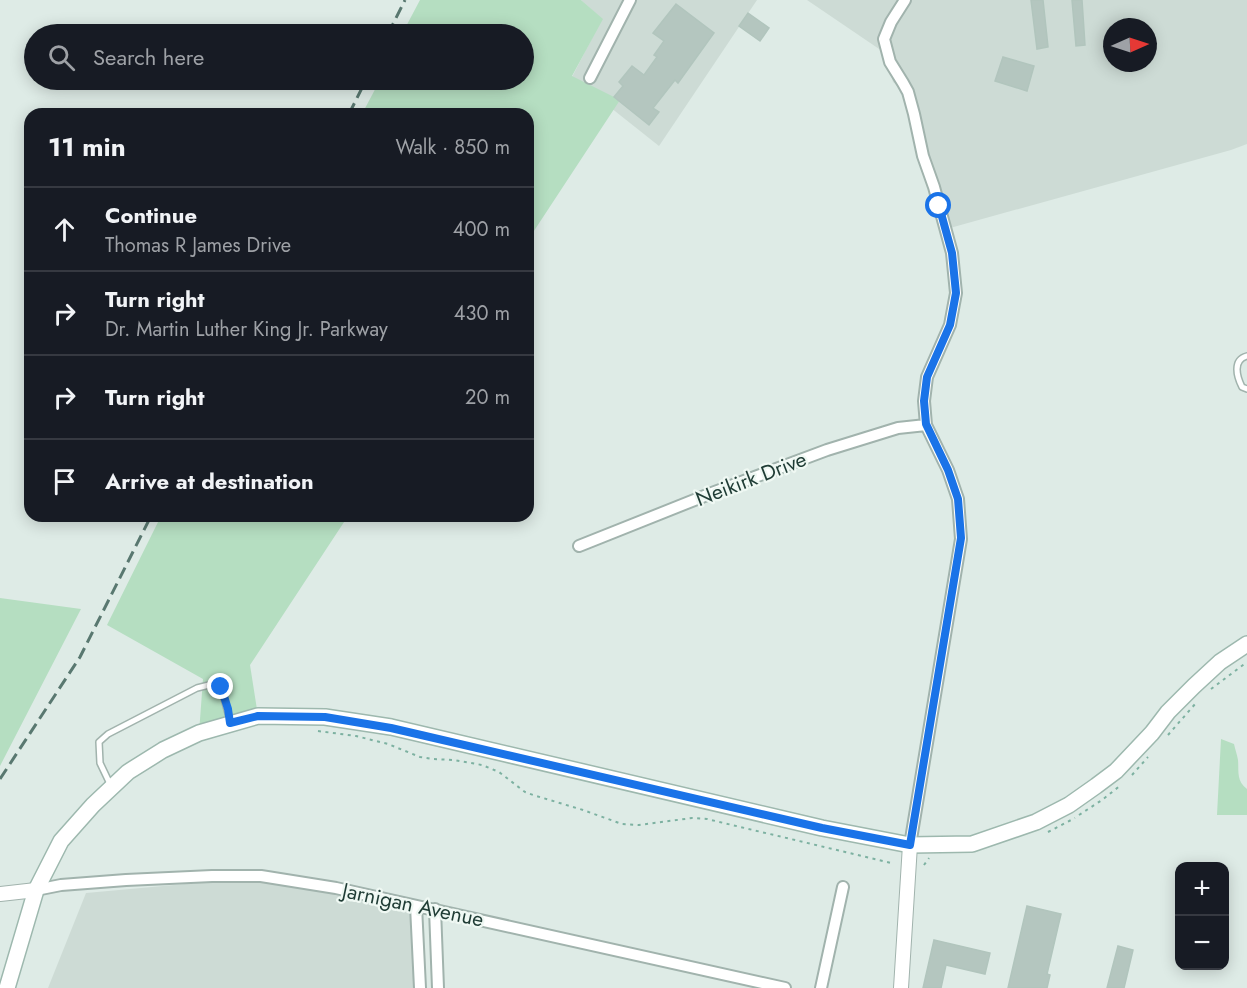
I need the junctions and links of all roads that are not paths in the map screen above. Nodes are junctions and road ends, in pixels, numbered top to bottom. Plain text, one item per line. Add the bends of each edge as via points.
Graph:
1 (630, 0) edge
2 (904, 0) edge
3 (590, 78) dead end
4 (1247, 356) edge
5 (1247, 389) edge
6 (926, 424) junction
7 (579, 546) dead end
8 (1247, 644) edge
9 (230, 723) junction
10 (112, 787) junction
11 (910, 845) junction
12 (843, 887) dead end
13 (36, 890) junction
14 (0, 894) edge
15 (416, 906) junction
16 (435, 909) junction
17 (7, 988) edge
18 (420, 988) edge
19 (438, 988) edge
20 (785, 988) edge
21 (821, 988) edge
22 (901, 988) edge

1 - 3 street
2 - 6 street via 884,39 914,114 952,253 956,293 950,325 927,377
4 - 5 lane via 1237,365 1242,387
6 - 7 street, Neikirk Drive via 898,428 827,450
6 - 11 street via 958,499 961,538
8 - 11 main road via 1194,686 1116,771 1069,805 1036,822 972,844
9 - 10 main road via 163,750
9 - 10 lane via 221,687 213,684 197,688 108,734 99,742 100,763
9 - 11 main road via 258,716 325,717 391,728
10 - 13 main road via 61,841
11 - 22 street
12 - 21 street
13 - 14 street
13 - 15 street, Jarnigan Avenue via 126,880 261,876
13 - 17 main road
15 - 16 street, Jarnigan Avenue
15 - 18 street
16 - 19 street
16 - 20 street, Jarnigan Avenue

